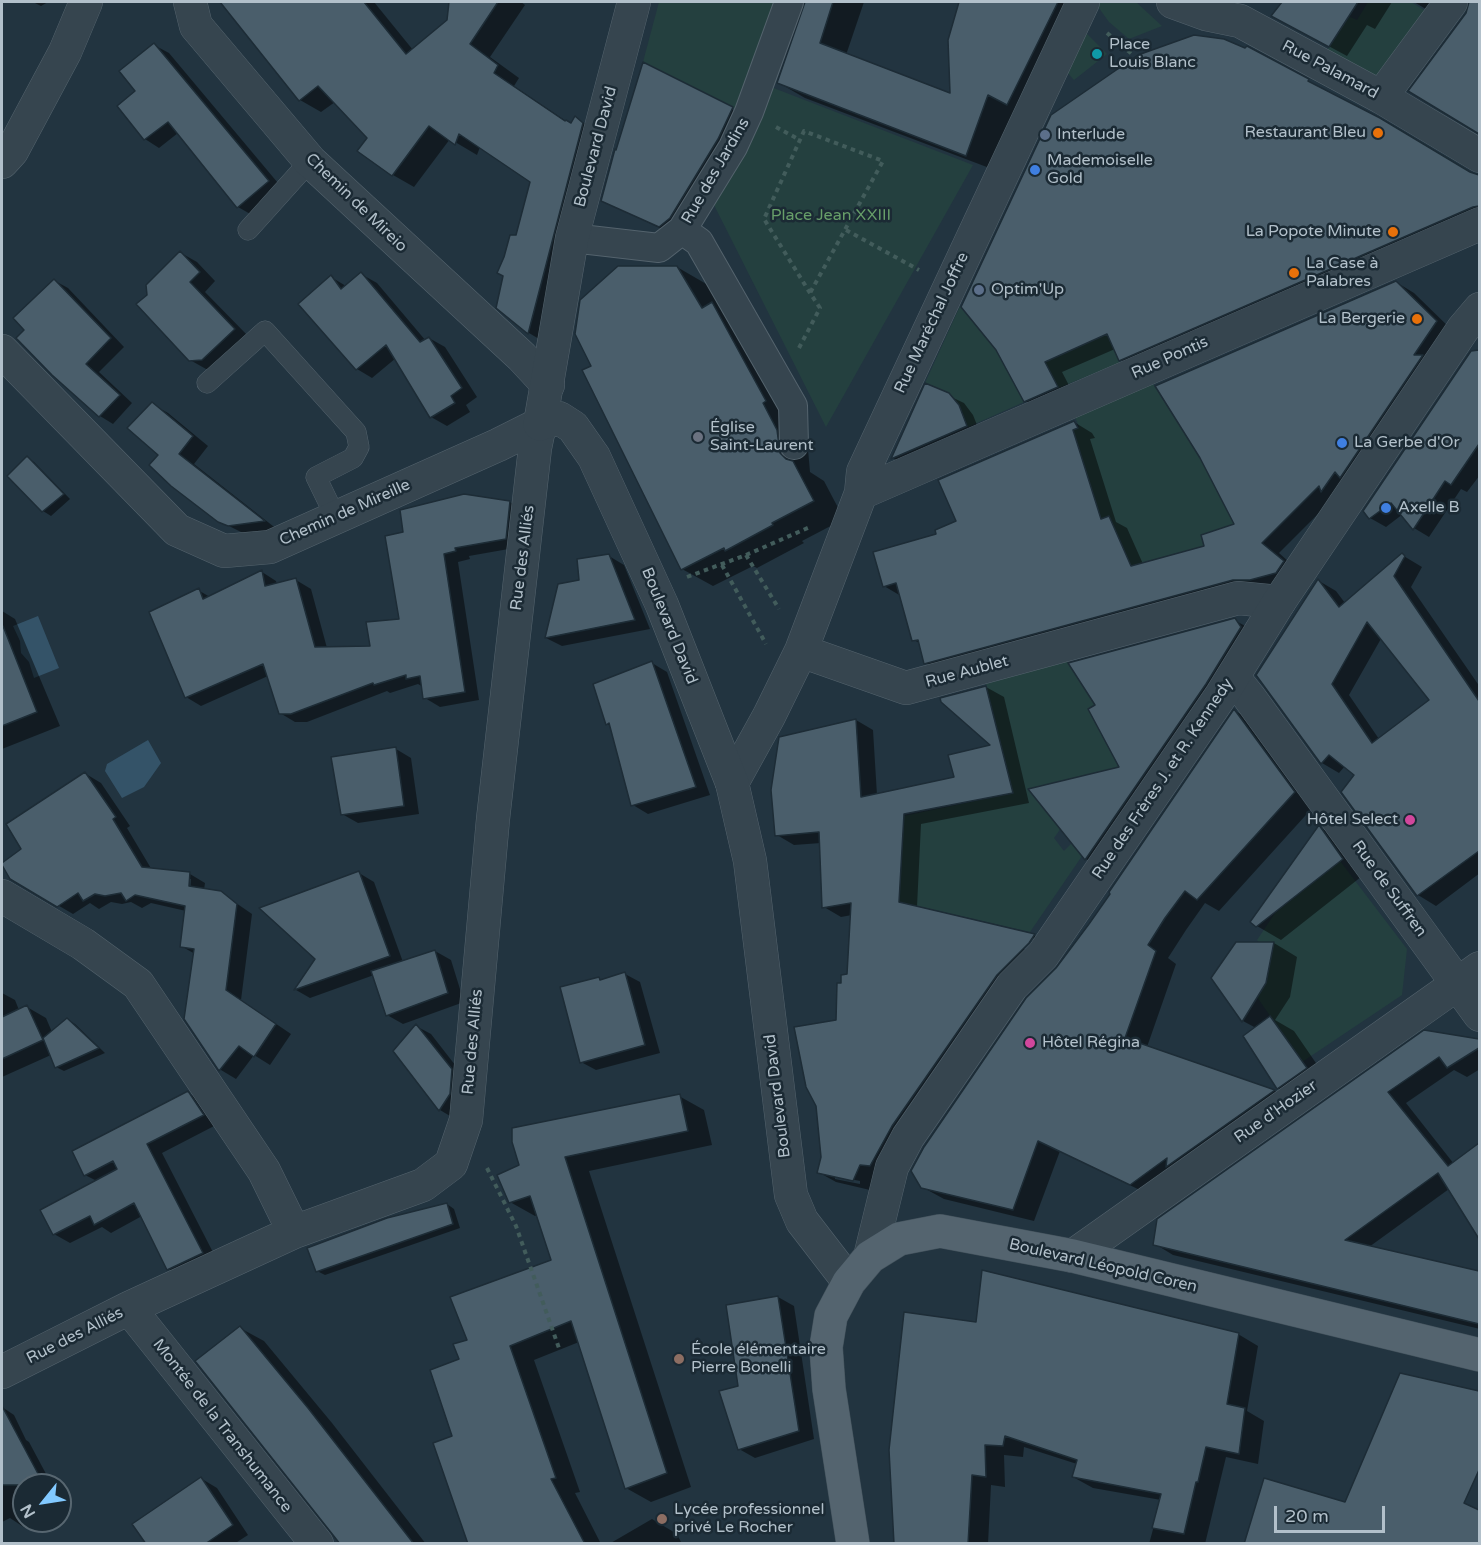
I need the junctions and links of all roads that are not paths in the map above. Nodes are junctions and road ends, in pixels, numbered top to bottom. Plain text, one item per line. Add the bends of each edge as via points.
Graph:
1 (86, 2) edge
2 (190, 2) edge
3 (634, 2) edge
4 (789, 2) edge
5 (1083, 2) edge
6 (1173, 2) edge
7 (1451, 2) edge
8 (1249, 11) edge
9 (1381, 97) junction
10 (1479, 156) edge
11 (310, 161) junction
12 (2, 162) edge
13 (1479, 224) edge
14 (248, 230) dead end
15 (682, 230) junction
16 (572, 238) junction
17 (1479, 309) edge
18 (2, 351) edge
19 (207, 383) dead end
20 (548, 386) junction
21 (540, 424) junction
22 (794, 445) dead end
23 (861, 493) junction
24 (336, 518) junction
25 (1279, 602) junction
26 (786, 652) junction
27 (1233, 677) junction
28 (732, 783) junction
29 (2, 896) edge
30 (1469, 976) edge
31 (1479, 1015) edge
32 (294, 1232) junction
33 (1073, 1256) junction
34 (870, 1257) junction
35 (849, 1282) junction
36 (129, 1308) junction
37 (1479, 1355) edge
38 (2, 1372) edge
39 (316, 1544) edge
40 (853, 1544) edge

1 - 12 street via 65,52 12,151
2 - 11 street, Chemin de Mireio via 196,26
3 - 16 street, Boulevard David
4 - 15 street, Rue des Jardins via 733,147
5 - 23 street, Rue Maréchal Joffre via 863,472
6 - 8 street, Rue Palamard via 1206,14
7 - 9 street
8 - 9 street, Rue Palamard
9 - 10 street, Rue Palamard
11 - 14 lane
11 - 20 street, Chemin de Mireio via 522,357
13 - 23 street, Rue Pontis
15 - 16 street, Rue des Jardins via 659,248
15 - 22 street via 699,242 793,406
16 - 20 street, Boulevard David
17 - 25 street, Rue des Frères J. et R. Kennedy
18 - 24 street, Chemin de Mireille via 177,530 224,550 270,547
19 - 24 lane via 265,331 356,432 359,447 353,458 316,477
20 - 21 street, Boulevard David
21 - 24 street, Chemin de Mireille
21 - 28 street, Boulevard David via 559,418 573,427 594,457 662,605
21 - 32 street, Rue des Alliés via 493,819 466,1120 451,1164 423,1185
23 - 26 street, Rue Maréchal Joffre
25 - 26 street, Rue Aublet via 1238,598 906,688
25 - 27 street, Rue des Frères J. et R. Kennedy
26 - 28 street via 769,716
27 - 30 street, Rue de Suffren
27 - 34 street, Rue des Frères J. et R. Kennedy via 1043,955 1012,986 908,1137 892,1167
28 - 35 street, Boulevard David via 750,861 791,1195 802,1221
29 - 32 street via 83,944 138,984 264,1171
30 - 31 street, Rue de Suffren
30 - 33 street, Rue d'Hozier
32 - 36 street, Rue des Alliés
33 - 34 main road, Boulevard Léopold Coren via 940,1231 899,1239
33 - 37 main road, Boulevard Léopold Coren
34 - 35 main road, Boulevard Léopold Coren
35 - 40 main road, Boulevard Léopold Coren via 831,1316 826,1347
36 - 38 street, Rue des Alliés
36 - 39 street, Montée de la Transhumance

